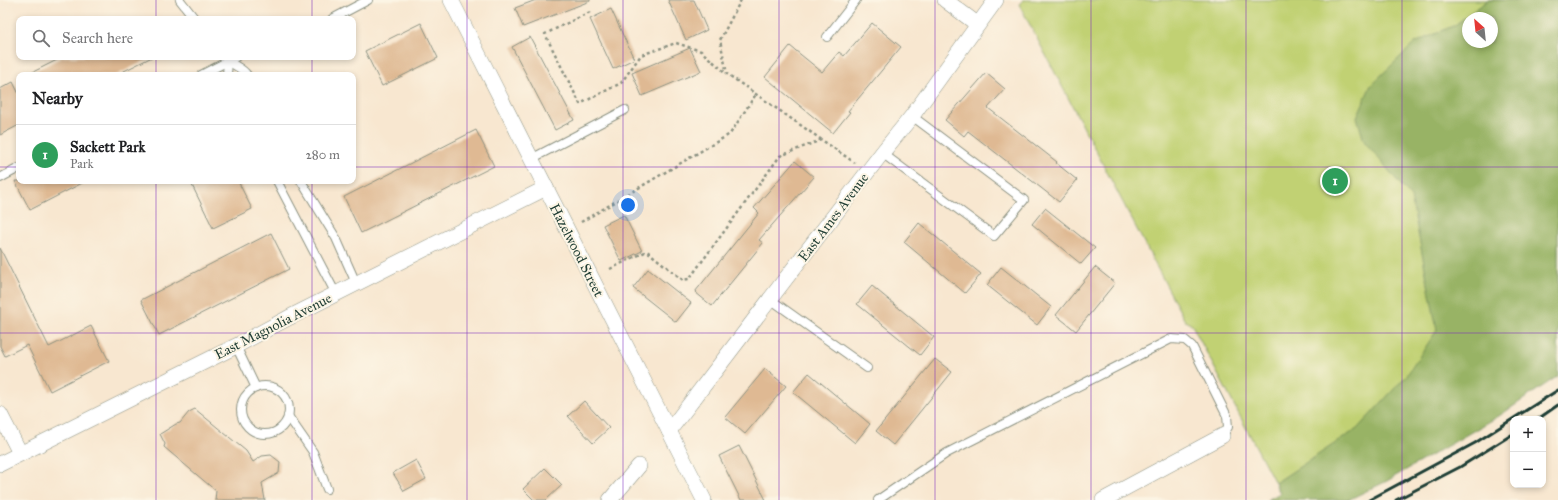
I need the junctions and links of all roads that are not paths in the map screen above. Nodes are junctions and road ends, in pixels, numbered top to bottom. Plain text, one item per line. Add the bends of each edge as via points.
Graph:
1 (180, 0) edge
2 (368, 0) edge
3 (452, 0) edge
4 (856, 0) edge
5 (945, 0) edge
6 (996, 0) edge
7 (193, 16) edge
8 (338, 16) edge
9 (977, 24) junction
10 (827, 37) dead end
11 (224, 60) edge
12 (226, 60) edge
13 (228, 60) edge
14 (206, 72) edge
15 (227, 72) edge
16 (245, 72) edge
17 (626, 110) dead end
18 (912, 116) junction
19 (882, 153) junction
20 (531, 160) junction
21 (16, 170) edge
22 (0, 178) edge
23 (279, 184) edge
24 (303, 184) edge
25 (546, 188) junction
26 (356, 284) junction
27 (336, 294) junction
28 (770, 299) junction
29 (236, 346) junction
30 (867, 368) dead end
31 (256, 388) junction
32 (0, 414) edge
33 (288, 416) junction
34 (669, 431) junction
35 (1222, 436) joint
36 (20, 453) junction
37 (0, 464) edge
38 (639, 466) dead end
39 (327, 489) dead end
40 (610, 500) edge
41 (704, 500) edge
42 (878, 500) edge
43 (1103, 500) edge

1 - 7 lane
2 - 8 lane
3 - 20 street, Hazelwood Street
4 - 10 lane
5 - 9 street
6 - 9 street, East Ames Avenue
9 - 18 street, East Ames Avenue
11 - 14 lane
12 - 15 lane
13 - 16 lane
17 - 20 lane
18 - 19 street, East Ames Avenue
18 - 19 lane via 1024,200 994,236
19 - 28 street, East Ames Avenue
20 - 25 street, Hazelwood Street
21 - 22 lane
23 - 27 lane
24 - 26 lane via 336,238
25 - 26 street, East Magnolia Avenue
25 - 34 street, Hazelwood Street
26 - 27 street, East Magnolia Avenue
27 - 29 street, East Magnolia Avenue
28 - 30 lane
28 - 34 street, East Ames Avenue
29 - 31 lane
29 - 36 street, East Magnolia Avenue
31 - 33 lane via 271,387 284,395 288,402
31 - 33 lane via 249,392 241,407 241,415 249,429 265,435 273,433 286,423
32 - 36 street
33 - 39 lane via 313,452
34 - 41 street, Hazelwood Street
35 - 42 lane via 1228,427 1227,416 1192,346 1185,340 1171,339 947,452
35 - 43 street
36 - 37 street, East Magnolia Avenue
38 - 40 street

